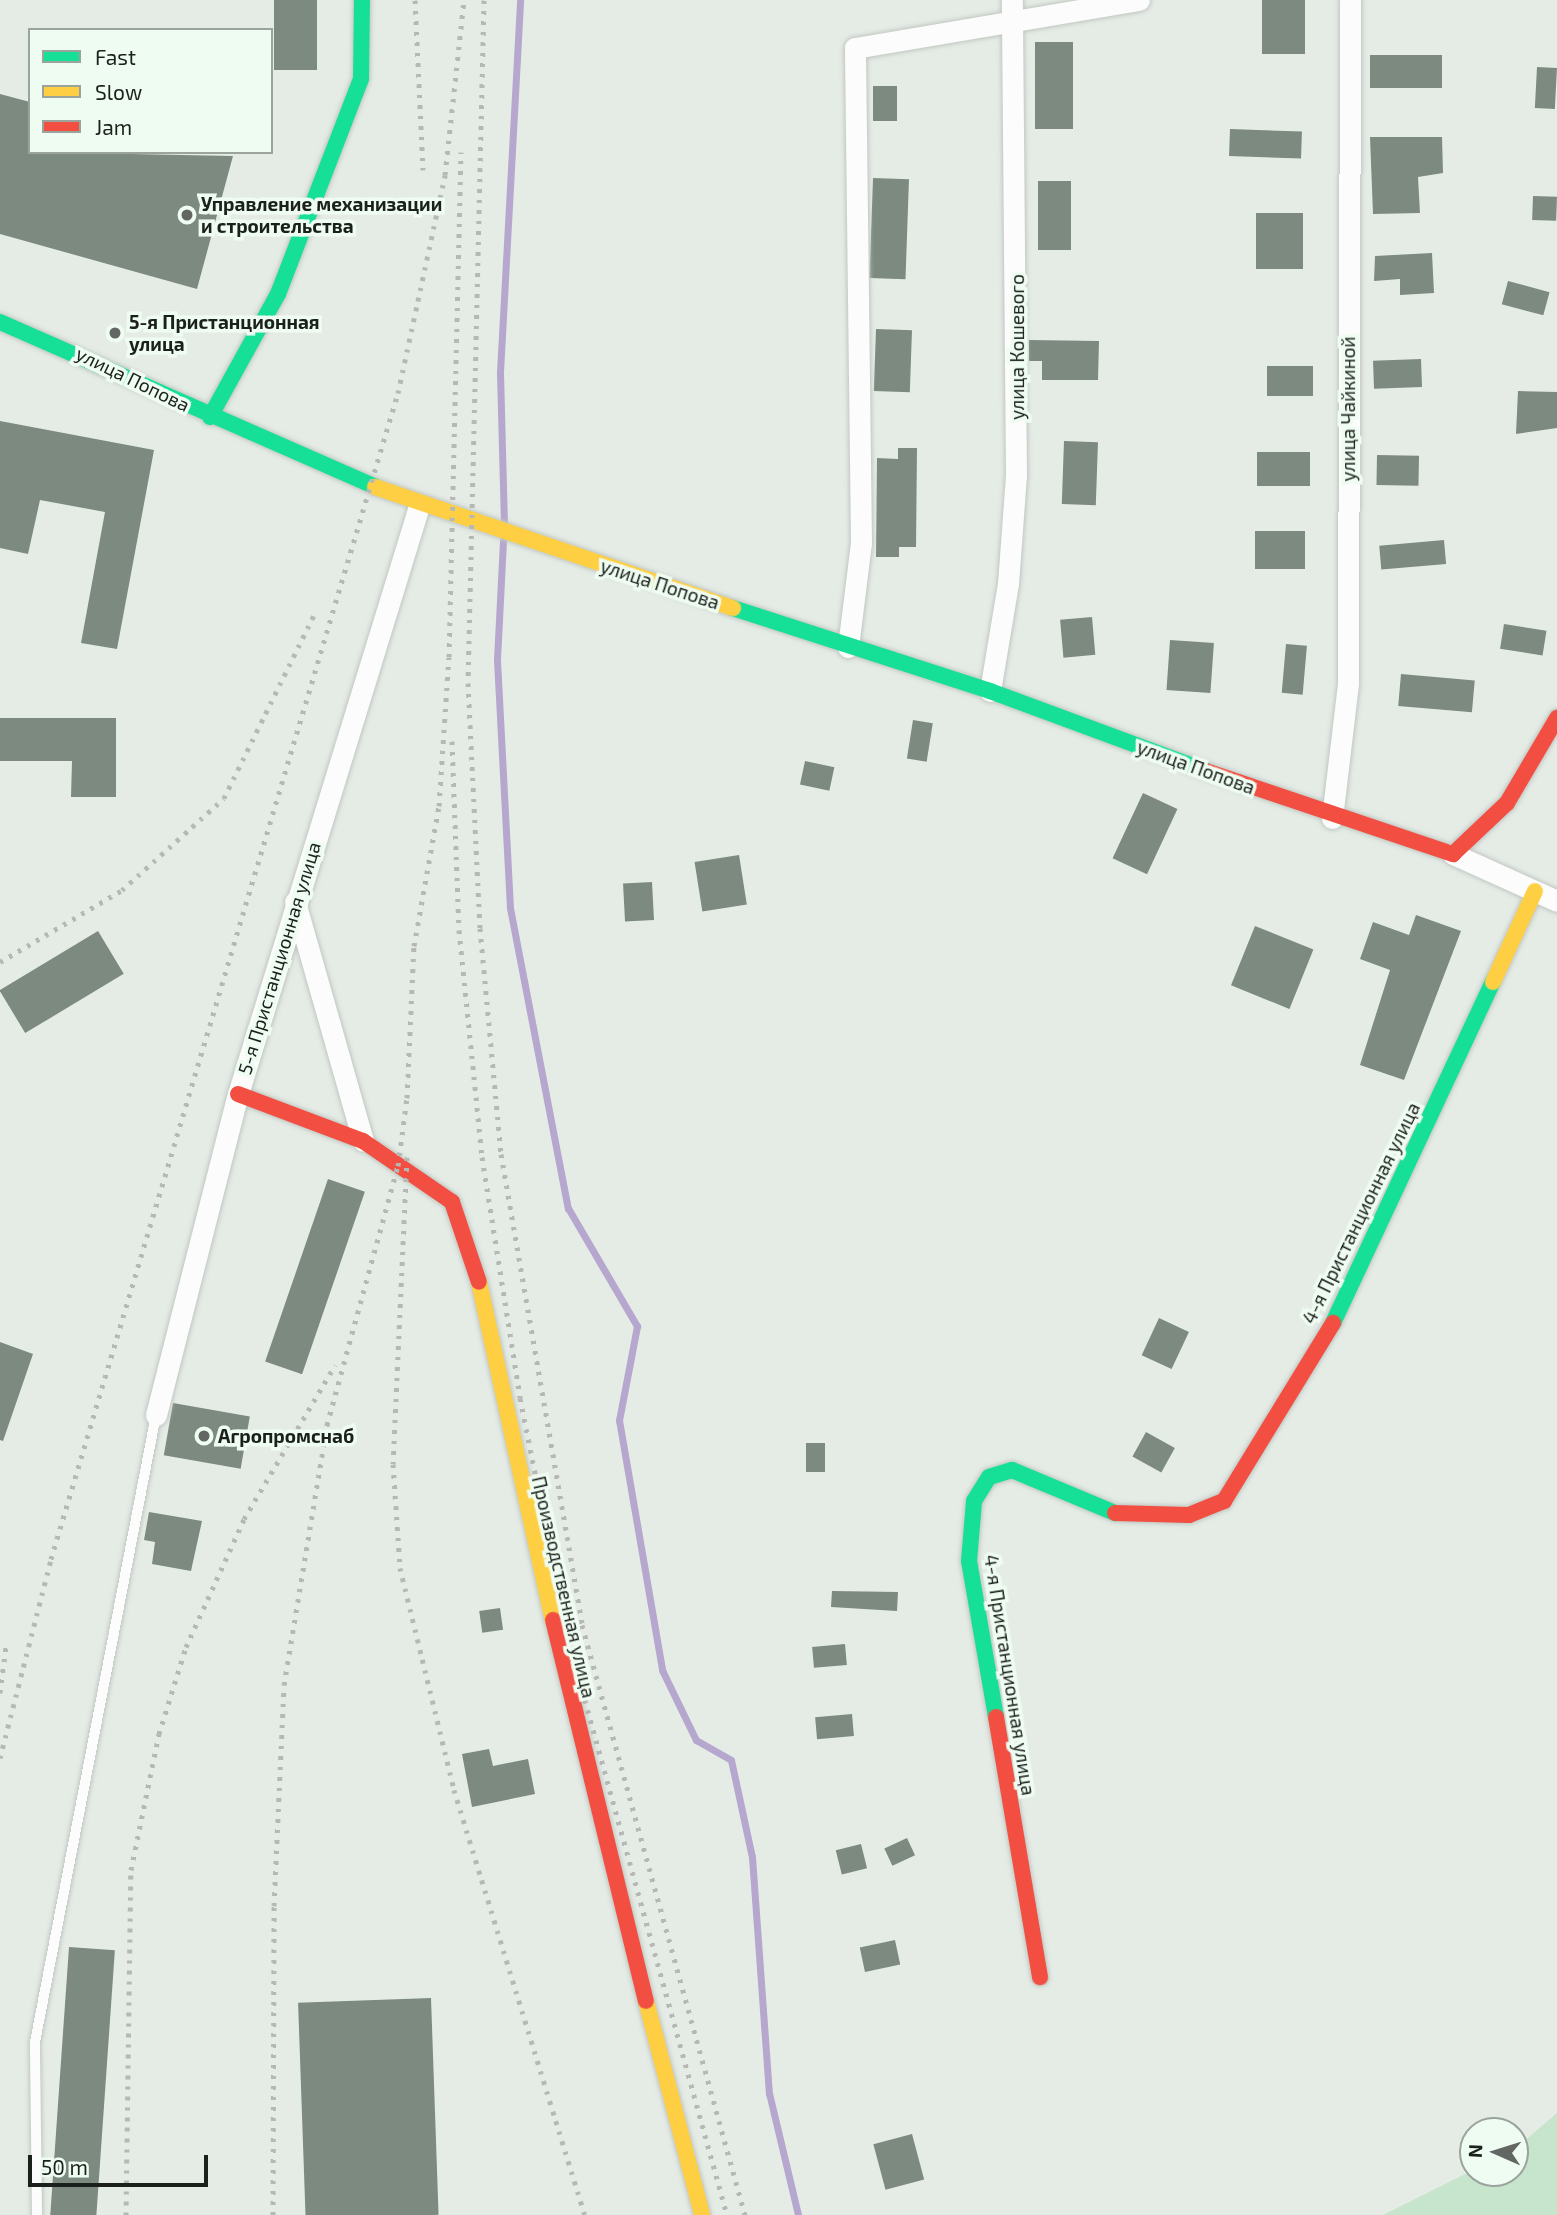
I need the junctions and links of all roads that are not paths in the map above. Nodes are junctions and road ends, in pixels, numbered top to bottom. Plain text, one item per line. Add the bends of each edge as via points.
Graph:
1 (362, 0) edge
2 (1139, 0) edge
3 (1349, 0) edge
4 (1012, 10) edge
5 (0, 322) edge
6 (211, 417) junction
7 (419, 506) junction
8 (848, 646) junction
9 (990, 691) junction
10 (1557, 718) edge
11 (1332, 818) junction
12 (1453, 854) junction
13 (1535, 891) junction
14 (1557, 901) edge
15 (295, 902) junction
16 (238, 1094) junction
17 (363, 1141) junction
18 (156, 1415) joint
19 (1040, 1977) dead end
20 (37, 2215) edge
21 (702, 2215) edge

1 - 6 street via 361,79 278,294
2 - 4 street
3 - 11 street, улица Чайкиной via 1348,684
4 - 8 street via 855,48 861,543
4 - 9 street, улица Кошевого via 1016,476 1008,584
5 - 6 street, улица Попова via 96,359
6 - 7 street, улица Попова
7 - 8 street, улица Попова
7 - 15 street, 5-я Пристанционная улица
8 - 9 street, улица Попова
9 - 11 street, улица Попова
10 - 12 street via 1507,803
11 - 12 street, улица Попова
12 - 13 street
13 - 14 street
13 - 19 street, 4-я Пристанционная улица via 1336,1319 1224,1502 1189,1515 1125,1517 1012,1470 989,1477 974,1501 969,1561
15 - 16 street, 5-я Пристанционная улица
15 - 17 street
16 - 17 street, Производственная улица
16 - 18 street, 5-я Пристанционная улица
17 - 21 street, Производственная улица via 452,1202 478,1278 541,1586
18 - 20 lane via 35,2042

